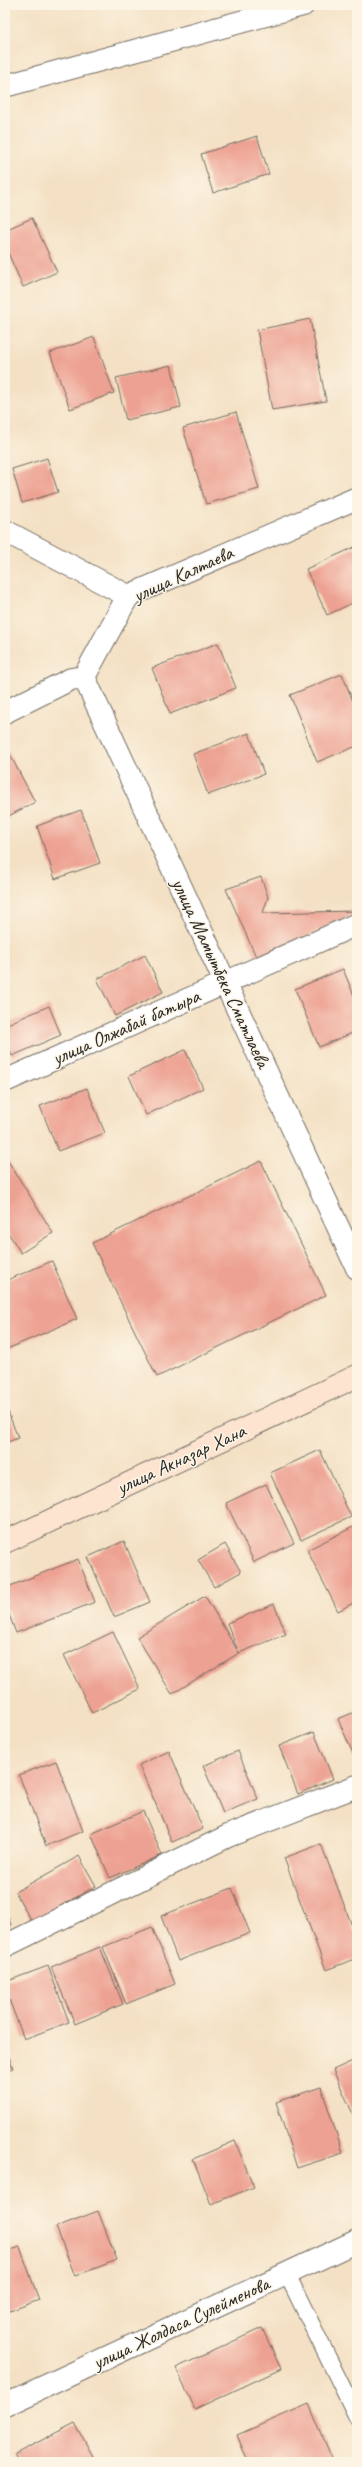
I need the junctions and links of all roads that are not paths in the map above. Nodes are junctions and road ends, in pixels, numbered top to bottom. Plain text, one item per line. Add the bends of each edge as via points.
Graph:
1 (303, 5) edge
2 (5, 86) edge
3 (357, 498) edge
4 (5, 531) edge
5 (128, 596) junction
6 (84, 677) junction
7 (5, 712) edge
8 (357, 924) edge
9 (225, 983) junction
10 (5, 1081) edge
11 (357, 1268) edge
12 (357, 1376) edge
13 (5, 1542) edge
14 (357, 1786) edge
15 (5, 1946) edge
16 (357, 2241) edge
17 (287, 2274) junction
18 (5, 2405) edge
19 (357, 2417) edge

1 - 2 street
3 - 5 street, улица Калтаева
4 - 5 street
5 - 6 street, улица Калтаева
6 - 7 street via 71,679
6 - 9 street, улица Мамытбека Сматлаева
8 - 9 street, улица Олжабай батыра
9 - 10 street, улица Олжабай батыра
9 - 11 street, улица Мамытбека Сматлаева
12 - 13 main road, улица Акназар Хана
14 - 15 street via 228,1836
16 - 17 street, улица Жолдаса Сулейменова
17 - 18 street, улица Жолдаса Сулейменова
17 - 19 lane

